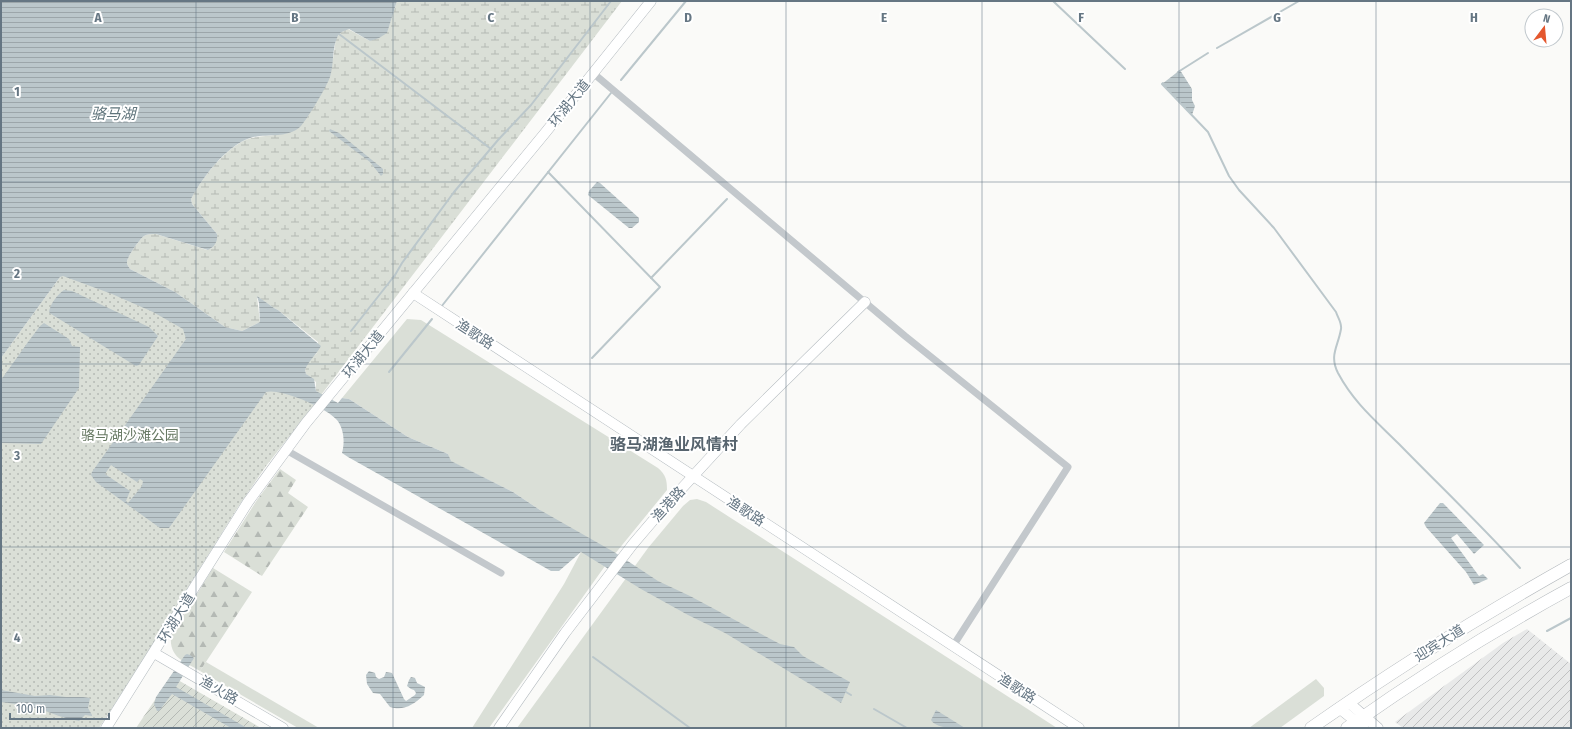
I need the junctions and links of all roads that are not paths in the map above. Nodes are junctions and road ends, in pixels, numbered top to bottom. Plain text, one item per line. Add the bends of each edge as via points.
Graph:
1 (650, 1) edge
2 (593, 74) junction
3 (413, 293) junction
4 (865, 302) junction
5 (286, 450) junction
6 (693, 476) junction
7 (1571, 565) edge
8 (501, 573) dead end
9 (1571, 588) edge
10 (953, 646) junction
11 (154, 653) junction
12 (1343, 705) junction
13 (1358, 724) edge
14 (106, 728) edge
15 (282, 728) edge
16 (499, 728) edge
17 (1079, 728) edge
18 (1311, 728) edge
19 (1378, 728) edge

1 - 2 street, 环湖大道
2 - 3 street, 环湖大道
2 - 4 street
3 - 5 street, 环湖大道
3 - 6 street, 渔歌路
4 - 6 street, 渔港路 via 741,424
4 - 10 street via 1068,467
5 - 8 street
5 - 11 street, 环湖大道 via 248,502
6 - 10 street, 渔歌路
6 - 16 street, 渔港路 via 633,544 565,633
7 - 12 highway, 迎宾大道 via 1464,627
9 - 13 highway, 迎宾大道 via 1518,617 1426,674
10 - 17 street, 渔歌路
11 - 14 street, 环湖大道
11 - 15 street, 渔火路
12 - 13 street
12 - 18 highway, 迎宾大道
13 - 19 street

